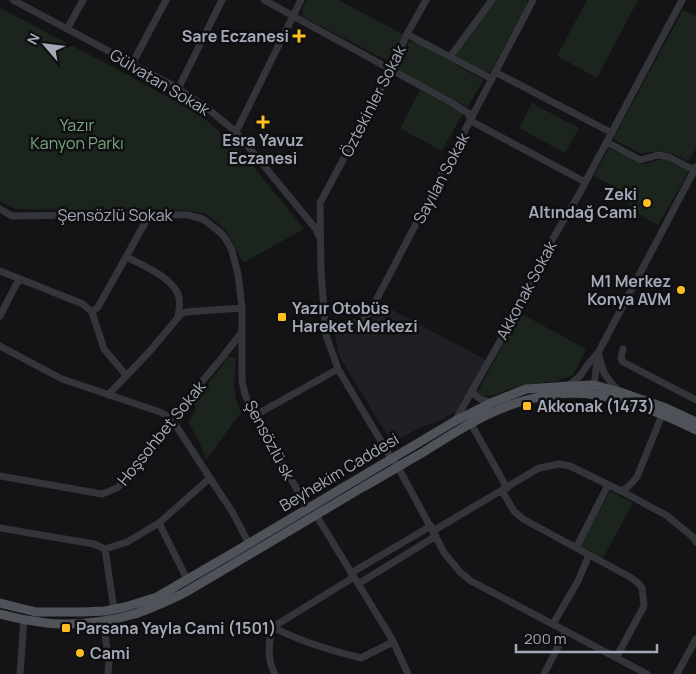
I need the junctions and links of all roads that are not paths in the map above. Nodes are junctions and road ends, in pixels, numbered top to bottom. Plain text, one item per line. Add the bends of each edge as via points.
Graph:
1 (13, 0) edge
2 (83, 0) edge
3 (166, 0) edge
4 (264, 0) edge
5 (301, 0) edge
6 (426, 0) edge
7 (492, 0) edge
8 (534, 0) edge
9 (682, 0) edge
10 (220, 1) edge
11 (293, 16) junction
12 (67, 29) junction
13 (407, 34) junction
14 (450, 57) junction
15 (132, 64) junction
16 (390, 70) junction
17 (494, 76) junction
18 (178, 88) junction
19 (471, 121) junction
20 (236, 132) junction
21 (612, 133) junction
22 (607, 142) junction
23 (695, 168) edge
24 (585, 182) junction
25 (0, 209) edge
26 (150, 214) junction
27 (226, 238) joint
28 (320, 239) junction
29 (127, 257) junction
30 (0, 272) edge
31 (19, 279) junction
32 (242, 308) junction
33 (92, 312) junction
34 (0, 316) edge
35 (178, 318) junction
36 (326, 330) junction
37 (242, 332) junction
38 (0, 346) edge
39 (623, 349) dead end
40 (598, 353) junction
41 (338, 369) junction
42 (126, 375) junction
43 (568, 386) junction
44 (472, 390) junction
45 (594, 390) junction
46 (620, 392) junction
47 (108, 395) junction
48 (696, 400) edge
49 (493, 402) junction
50 (662, 415) junction
51 (254, 416) junction
52 (171, 418) junction
53 (455, 421) junction
54 (470, 422) junction
55 (696, 422) edge
56 (696, 430) edge
57 (391, 458) junction
58 (398, 467) junction
59 (0, 476) edge
60 (210, 478) junction
61 (608, 485) junction
62 (504, 489) junction
63 (621, 490) junction
64 (307, 508) junction
65 (316, 515) junction
66 (159, 523) junction
67 (0, 528) edge
68 (433, 531) junction
69 (696, 542) edge
70 (248, 544) junction
71 (576, 548) junction
72 (105, 549) junction
73 (589, 555) junction
74 (355, 578) junction
75 (187, 579) junction
76 (0, 603) edge
77 (114, 609) junction
78 (0, 614) edge
79 (24, 619) junction
80 (103, 621) junction
81 (553, 624) junction
82 (273, 627) junction
83 (566, 631) junction
84 (696, 640) edge
85 (393, 642) junction
86 (693, 651) edge
87 (616, 658) junction
88 (631, 666) junction
89 (20, 674) edge
90 (108, 674) edge
91 (275, 674) edge
92 (408, 674) edge
93 (544, 674) edge
94 (627, 674) edge
95 (647, 674) edge
96 (677, 674) edge

1 - 12 street, Gülvatan Sokak
2 - 12 street
3 - 15 street
4 - 11 street
5 - 11 street
6 - 13 street, Öztekinler Sokak
7 - 14 street
8 - 17 street, Sayılan Sokak
9 - 21 street, Akkonak Sokak
10 - 18 street
11 - 16 street
11 - 20 street
12 - 15 street, Gülvatan Sokak
13 - 14 street
13 - 16 street, Öztekinler Sokak
14 - 17 street
15 - 18 street, Gülvatan Sokak
16 - 19 street via 464,110
16 - 28 street, Öztekinler Sokak via 320,203
17 - 19 street, Sayılan Sokak
17 - 21 street
18 - 20 street, Gülvatan Sokak
19 - 24 street
19 - 36 street, Sayılan Sokak via 371,310 362,321
20 - 28 street, Gülvatan Sokak
21 - 22 street, Akkonak Sokak
22 - 23 street via 640,160 658,155
22 - 24 street, Akkonak Sokak
23 - 40 street
24 - 44 street, Akkonak Sokak
25 - 26 street, Şensözlü Sokak via 12,216
26 - 27 street, Şensözlü Sokak via 188,215 202,219
26 - 29 street
27 - 32 street, Şensözlü sk via 235,259
28 - 36 street
29 - 33 street
29 - 35 street via 172,285 180,304
30 - 31 street
31 - 33 street via 83,304
31 - 34 street
32 - 35 street via 186,312
32 - 37 street, Şensözlü sk
33 - 42 street via 104,349
35 - 42 street
36 - 41 street
37 - 51 street, Şensözlü sk via 242,381
37 - 52 street, Hoşsohbet Sokak
38 - 47 street via 62,379
39 - 48 street via 623,362
40 - 43 street
40 - 45 street
40 - 46 street via 604,373
41 - 51 street
41 - 57 street
42 - 47 street
43 - 45 main road, Beyhekim Caddesi
43 - 49 main road, Beyhekim Caddesi via 526,389
44 - 49 street via 479,399
44 - 53 street, Akkonak Sokak
45 - 46 main road, Beyhekim Caddesi
45 - 50 main road, Beyhekim Caddesi
45 - 54 main road, Beyhekim Caddesi via 518,402
46 - 55 main road, Beyhekim Caddesi
47 - 52 street
49 - 53 main road, Beyhekim Caddesi
50 - 56 main road, Beyhekim Caddesi
50 - 63 street via 637,477
51 - 64 street, Şensözlü sk
52 - 59 street, Hoşsohbet Sokak via 129,476 117,488 102,494
52 - 60 street
53 - 57 main road, Beyhekim Caddesi
54 - 58 main road, Beyhekim Caddesi
54 - 62 street
57 - 58 street
57 - 64 main road, Beyhekim Caddesi
58 - 65 main road, Beyhekim Caddesi
58 - 68 street
60 - 66 street
60 - 70 street
61 - 62 street via 559,464 539,468
61 - 63 street
61 - 71 street
62 - 68 street
62 - 71 street via 514,511 523,519
63 - 69 street via 666,515
64 - 70 main road, Beyhekim Caddesi
65 - 74 street
65 - 80 main road, Beyhekim Caddesi via 184,593 131,615
66 - 72 street via 127,542
66 - 75 street
67 - 72 street via 94,544
68 - 74 street
68 - 74 street
68 - 81 street via 445,554 471,581
70 - 75 main road, Beyhekim Caddesi
71 - 73 street
72 - 77 street
73 - 81 street
73 - 87 street via 630,577 642,588 644,606
74 - 82 street
74 - 85 street
75 - 77 main road, Beyhekim Caddesi via 157,596
76 - 77 main road, Beyhekim Caddesi via 36,612
78 - 79 main road, Beyhekim Caddesi
79 - 80 main road, Beyhekim Caddesi via 48,623
79 - 89 street
80 - 90 street via 110,661
81 - 83 street
82 - 85 street via 362,658
82 - 91 street via 269,637
83 - 87 street
83 - 93 street
84 - 86 street
85 - 92 street
86 - 96 street
87 - 88 street
88 - 94 street
88 - 95 street

